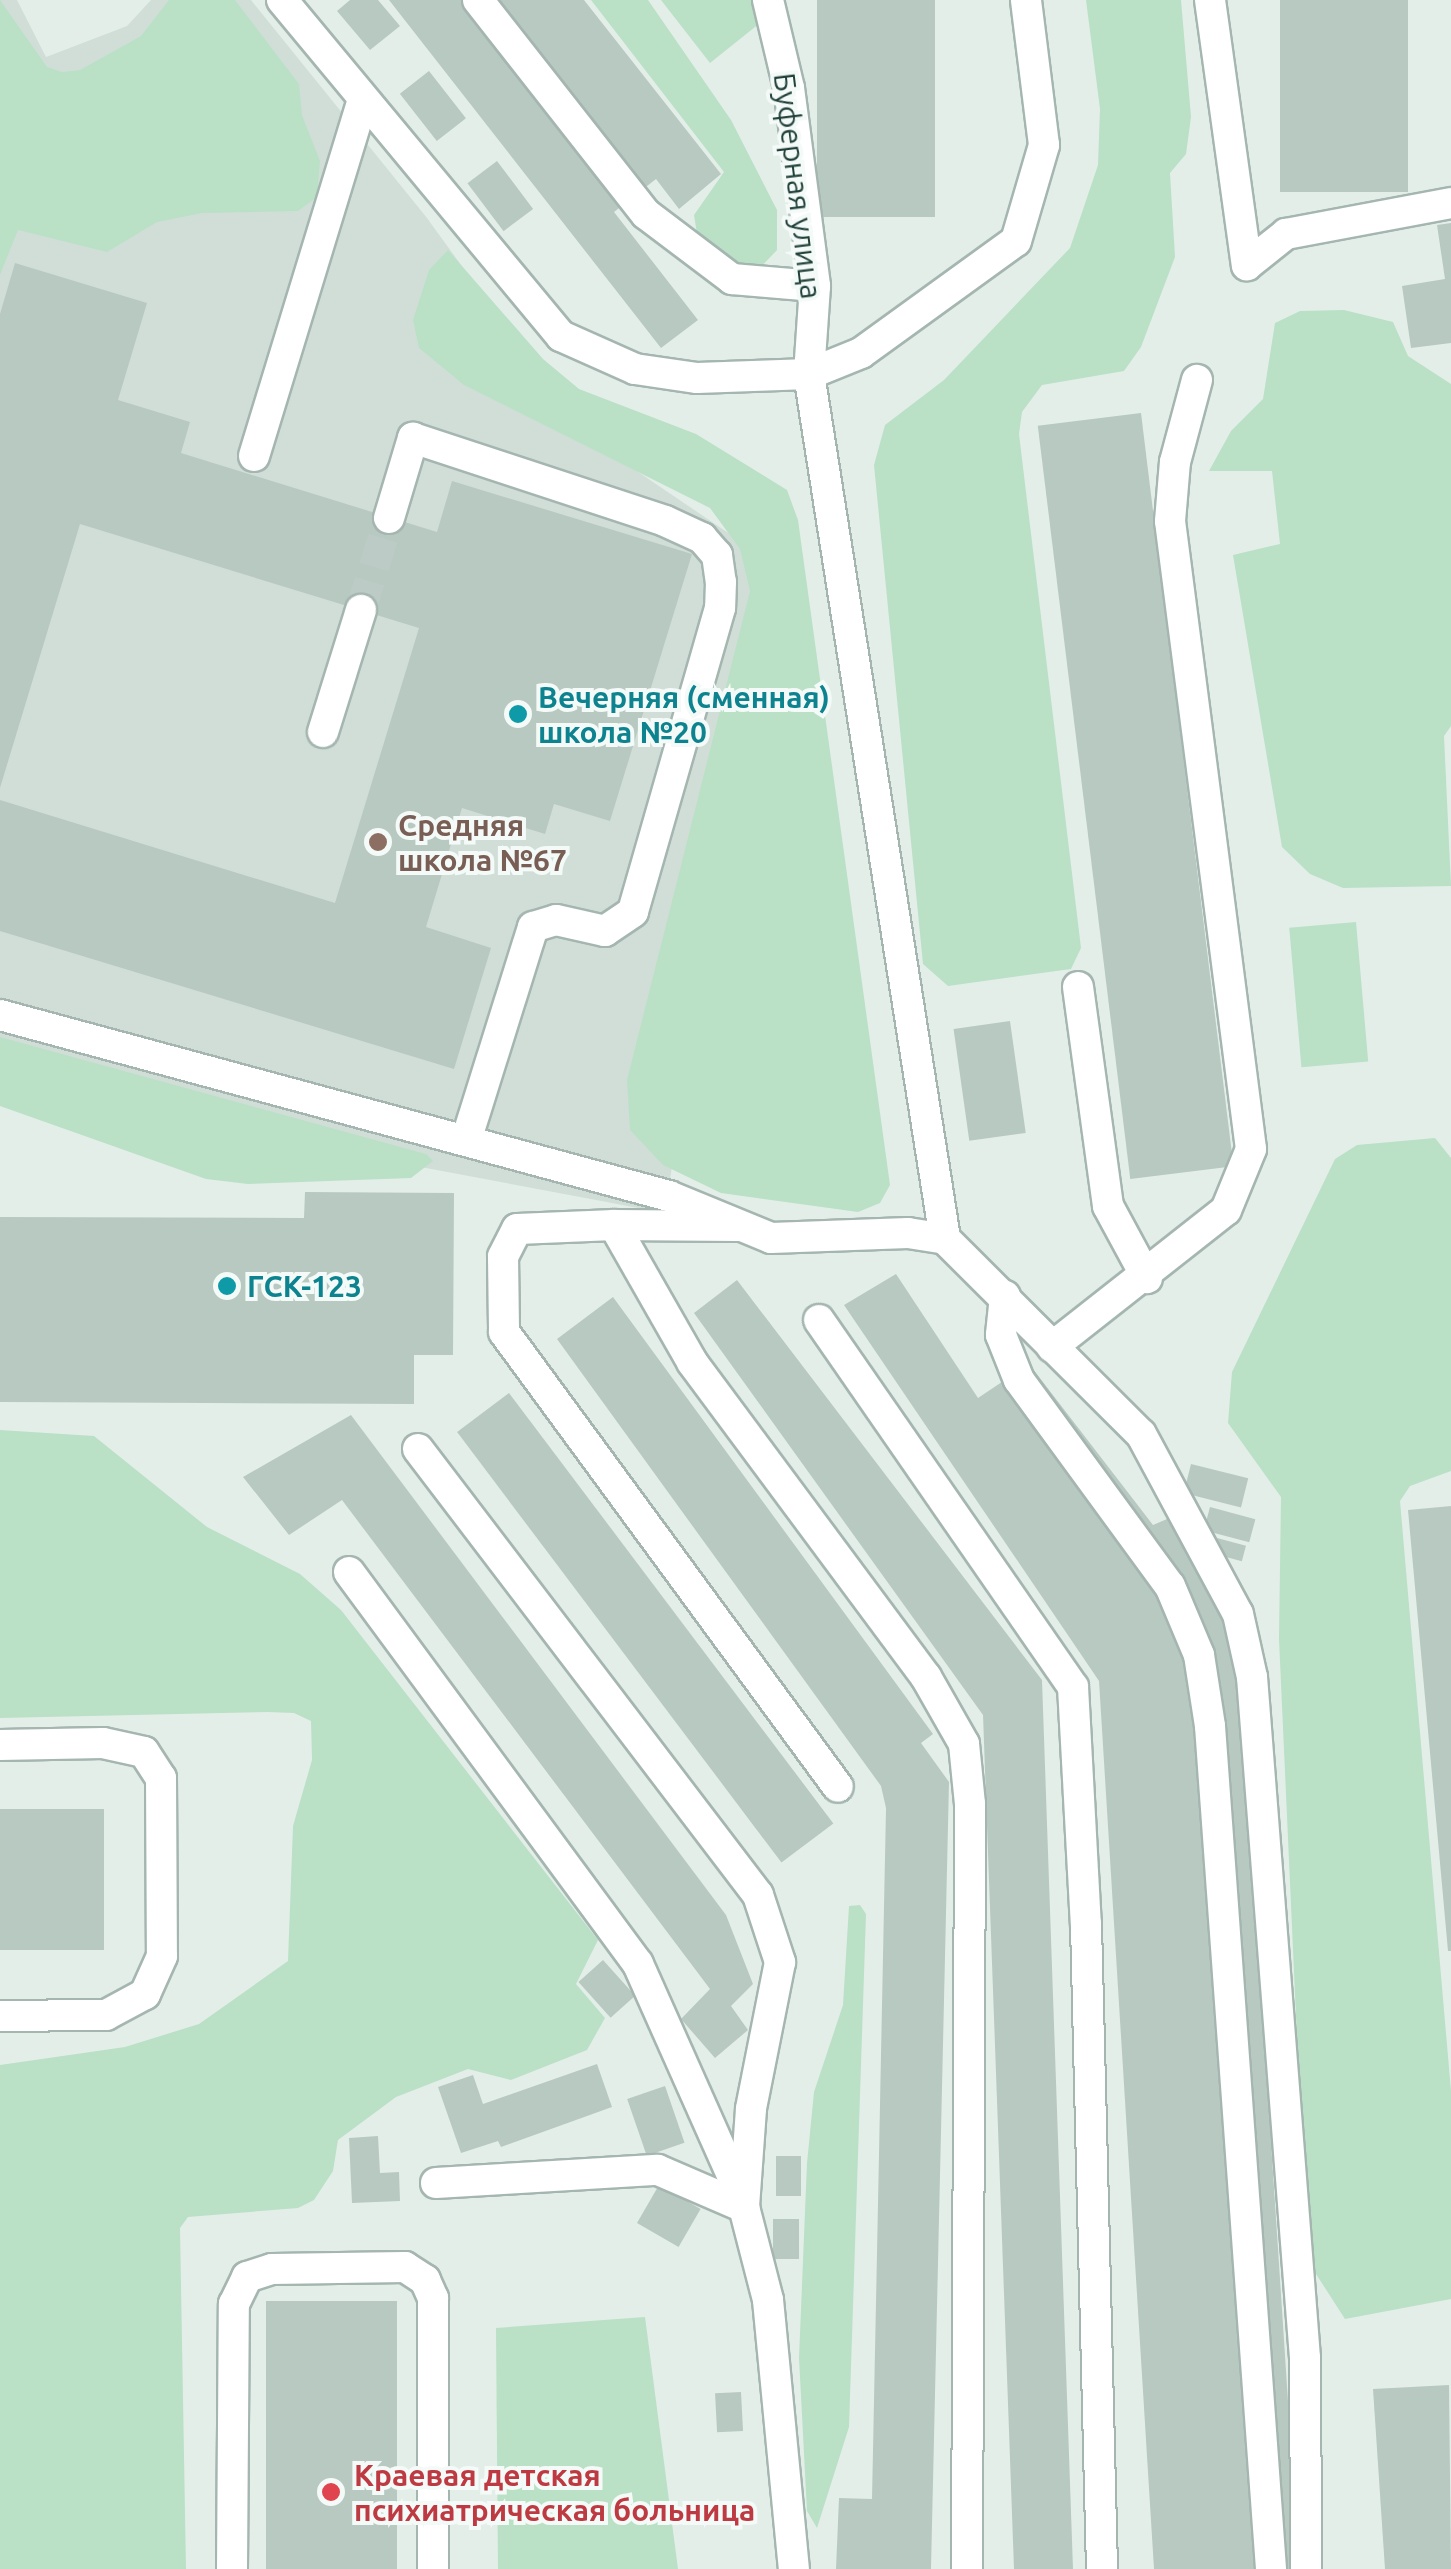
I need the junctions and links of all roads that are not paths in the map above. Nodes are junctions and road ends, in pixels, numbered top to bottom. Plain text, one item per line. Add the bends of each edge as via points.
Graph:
1 (282, 0) edge
2 (478, 0) edge
3 (768, 0) edge
4 (1026, 0) edge
5 (1210, 0) edge
6 (363, 100) junction
7 (1451, 203) edge
8 (815, 286) junction
9 (810, 374) junction
10 (1197, 380) dead end
11 (254, 456) dead end
12 (389, 518) tunnel mouth
13 (361, 610) tunnel mouth
14 (324, 732) dead end
15 (1078, 987) dead end
16 (0, 1015) edge
17 (466, 1142) junction
18 (614, 1225) junction
19 (738, 1226) junction
20 (944, 1239) junction
21 (1147, 1278) junction
22 (1004, 1296) junction
23 (819, 1320) dead end
24 (1052, 1347) junction
25 (418, 1449) dead end
26 (349, 1572) dead end
27 (0, 1745) edge
28 (838, 1787) dead end
29 (0, 2016) edge
30 (436, 2183) dead end
31 (744, 2205) junction
32 (232, 2569) edge
33 (432, 2569) edge
34 (794, 2569) edge
35 (968, 2569) edge
36 (1102, 2569) edge
37 (1271, 2569) edge
38 (1306, 2569) edge

1 - 6 lane
2 - 8 lane via 646,214 732,279
3 - 8 lane, Буферная улица via 789,88
4 - 9 lane via 1044,145 1016,242 861,353
5 - 7 lane via 1246,265 1286,234
6 - 9 lane via 561,336 635,369 697,378
6 - 11 lane
8 - 9 lane, Буферная улица
9 - 20 lane, Буферная улица
10 - 21 lane via 1175,462 1170,522 1251,1150 1226,1210
12 - 17 lane via 413,438 702,538 717,555 721,582 720,608 633,912 605,931 556,920 533,927
13 - 14 lane
15 - 21 lane via 1108,1206
16 - 17 lane
17 - 19 lane via 670,1196
18 - 19 lane
18 - 28 lane via 517,1230 503,1257 504,1332
18 - 35 lane via 692,1362 926,1677 964,1744 970,1804
19 - 20 lane via 771,1238 908,1232
20 - 22 lane
21 - 24 lane
22 - 24 lane
22 - 37 lane via 1001,1335 1019,1380 1170,1586 1199,1654 1210,1726
23 - 36 lane via 1072,1687 1086,1924
24 - 38 lane via 1142,1434 1238,1614 1252,1677 1305,2358
25 - 31 lane via 758,1896 780,1962 751,2109
26 - 31 lane via 638,1964
27 - 29 lane via 103,1742 144,1752 161,1778 162,1936 162,1956 144,1994 106,2015
30 - 31 lane via 658,2170
31 - 34 lane via 768,2300
32 - 33 lane via 234,2304 246,2277 272,2268 405,2266 425,2280 433,2298

